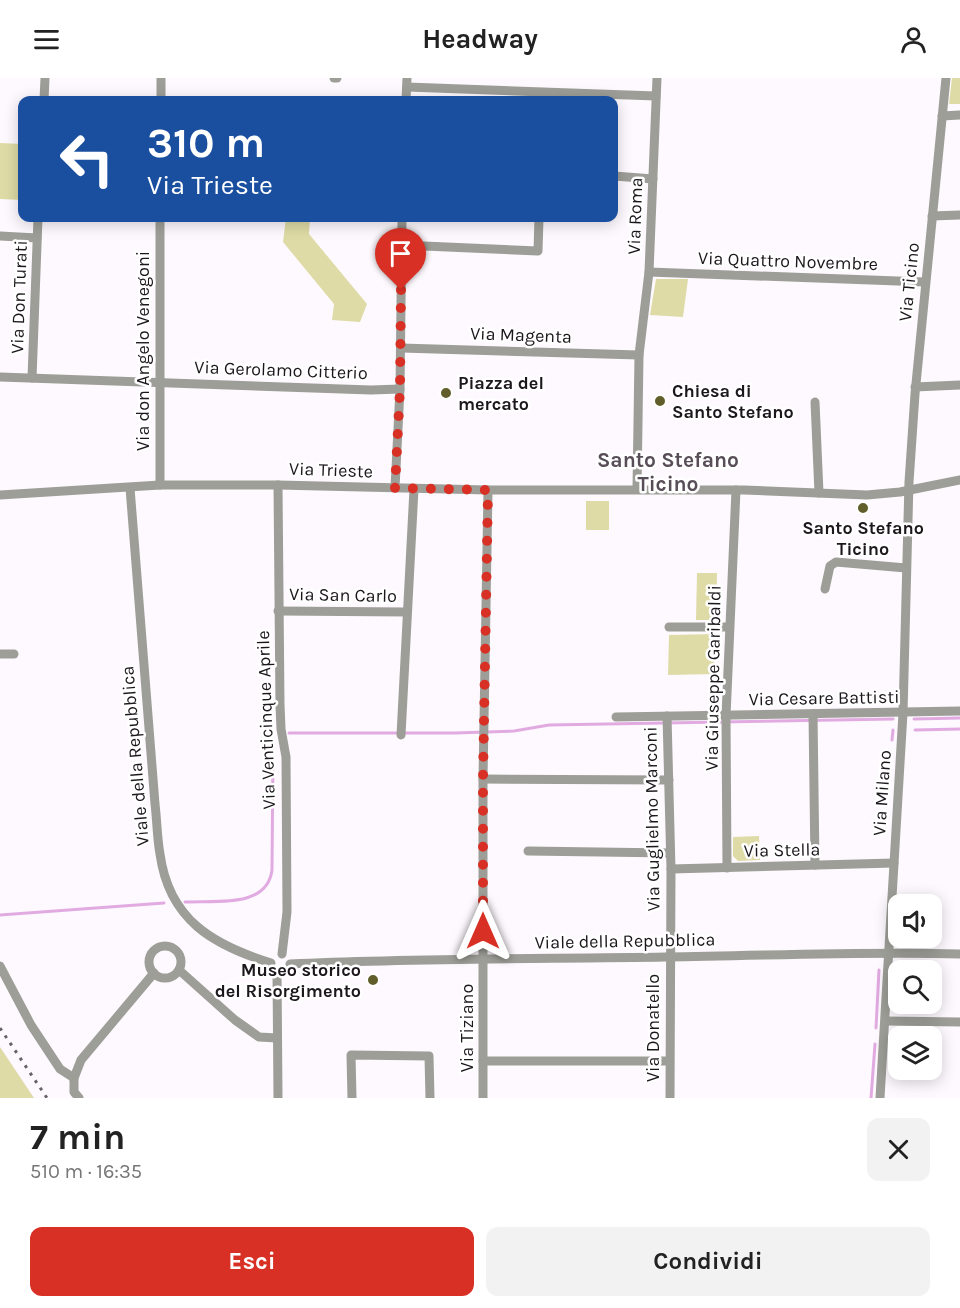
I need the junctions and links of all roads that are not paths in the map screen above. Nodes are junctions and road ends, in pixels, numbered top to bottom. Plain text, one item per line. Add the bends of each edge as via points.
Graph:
1 (45, 78) edge
2 (161, 78) edge
3 (657, 78) edge
4 (946, 78) edge
5 (407, 83) edge
6 (44, 96) edge
7 (161, 96) edge
8 (656, 96) junction
9 (960, 115) edge
10 (942, 116) junction
11 (618, 177) edge
12 (653, 179) junction
13 (960, 214) edge
14 (932, 216) junction
15 (38, 222) edge
16 (160, 222) edge
17 (402, 222) edge
18 (539, 222) edge
19 (0, 236) edge
20 (37, 238) junction
21 (401, 245) junction
22 (649, 272) junction
23 (925, 282) junction
24 (401, 348) junction
25 (639, 355) junction
26 (0, 377) edge
27 (32, 378) junction
28 (160, 382) junction
29 (960, 385) edge
30 (915, 387) junction
31 (400, 389) junction
32 (815, 402) dead end
33 (960, 480) edge
34 (160, 485) junction
35 (278, 485) junction
36 (130, 488) junction
37 (395, 488) junction
38 (414, 489) junction
39 (637, 489) junction
40 (909, 489) junction
41 (488, 490) junction
42 (736, 490) junction
43 (819, 493) junction
44 (0, 495) edge
45 (906, 568) junction
46 (825, 589) dead end
47 (278, 611) junction
48 (407, 612) junction
49 (669, 627) dead end
50 (729, 627) junction
51 (0, 654) edge
52 (14, 654) dead end
53 (960, 711) edge
54 (903, 713) junction
55 (616, 717) dead end
56 (813, 718) junction
57 (667, 720) junction
58 (726, 720) junction
59 (401, 732) dead end
60 (483, 779) junction
61 (669, 780) junction
62 (528, 851) dead end
63 (670, 853) junction
64 (894, 863) junction
65 (815, 865) junction
66 (727, 868) junction
67 (671, 869) junction
68 (889, 952) junction
69 (282, 954) junction
70 (960, 954) edge
71 (670, 957) junction
72 (484, 959) junction
73 (271, 963) junction
74 (290, 964) junction
75 (0, 966) edge
76 (179, 970) junction
77 (277, 972) junction
78 (154, 973) junction
79 (886, 1022) junction
80 (960, 1022) edge
81 (277, 1038) junction
82 (483, 1061) junction
83 (669, 1061) junction
84 (74, 1078) junction
85 (79, 1098) edge
86 (278, 1098) edge
87 (351, 1098) edge
88 (430, 1098) edge
89 (483, 1098) edge
90 (670, 1098) edge
91 (880, 1098) edge

1 - 6 street
2 - 7 street
3 - 8 street, Via Roma
4 - 10 street, Via Ticino
5 - 8 street
8 - 12 street, Via Roma
9 - 10 street
10 - 14 street, Via Ticino
11 - 12 street
12 - 22 street, Via Roma
13 - 14 street
14 - 23 street, Via Ticino
15 - 20 street, Via Don Turati
16 - 28 street, Via don Angelo Venegoni
17 - 21 street
18 - 21 street via 538,251
19 - 20 street
20 - 27 street, Via Don Turati
21 - 24 street
22 - 23 street, Via Quattro Novembre
22 - 25 street, Via Roma
23 - 30 street, Via Ticino
24 - 25 street, Via Magenta
24 - 31 street
25 - 39 street, Via Roma
26 - 27 street, Via Gerolamo Citterio
27 - 28 street, Via Gerolamo Citterio
28 - 31 street, Via Gerolamo Citterio
28 - 34 street, Via don Angelo Venegoni
29 - 30 street
30 - 40 street, Via Ticino
31 - 37 street
32 - 43 street
33 - 40 street, Via Trieste
34 - 35 street, Via Trieste
34 - 36 street, Via Trieste
35 - 37 street, Via Trieste
35 - 47 street, Via Venticinque Aprile
36 - 44 street, Via Trieste
36 - 73 street, Viale della Repubblica via 164,875 176,901 200,930 229,948
37 - 38 street, Via Trieste
38 - 41 street, Via Trieste
38 - 48 street
39 - 41 street, Via Trieste
39 - 42 street, Via Trieste
40 - 43 street, Via Trieste via 867,495
40 - 45 street, Via Milano
41 - 60 street, Via Tiziano
42 - 43 street, Via Trieste
42 - 50 street, Via Giuseppe Garibaldi
45 - 46 street via 836,562 830,566
45 - 54 street, Via Milano
47 - 48 street, Via San Carlo
47 - 69 street, Via Venticinque Aprile via 281,729 286,757 287,912
48 - 59 street
49 - 50 street
50 - 58 street, Via Giuseppe Garibaldi
51 - 52 street
53 - 54 street, Via Cesare Battisti
54 - 56 street, Via Cesare Battisti
54 - 64 street, Via Milano
55 - 57 street, Via Cesare Battisti
56 - 58 street, Via Cesare Battisti
56 - 65 street
57 - 58 street, Via Cesare Battisti
57 - 61 street, Via Guglielmo Marconi
58 - 66 street, Via Giuseppe Garibaldi
60 - 61 street
60 - 72 street, Via Tiziano
61 - 63 street, Via Guglielmo Marconi
62 - 63 street
63 - 67 street, Via Guglielmo Marconi
64 - 65 street, Via Stella
64 - 68 street, Via Milano
65 - 66 street, Via Stella
66 - 67 street, Via Stella
67 - 71 street, Via Guglielmo Marconi
68 - 70 street, Viale della Repubblica
68 - 71 street, Viale della Repubblica
68 - 79 street, Via Milano
69 - 73 street via 276,955
69 - 74 street
71 - 72 street, Viale della Repubblica
71 - 83 street, Via Donatello
72 - 74 street, Viale della Repubblica
72 - 82 street, Via Tiziano
73 - 77 street
74 - 77 street via 286,971
75 - 84 street via 60,1069
76 - 78 street via 167,978
76 - 78 street via 180,954 172,947 161,946 150,958
76 - 81 street via 259,1037
77 - 81 street
78 - 84 street via 81,1060
79 - 80 street
79 - 91 street, Via Milano
81 - 86 street
82 - 83 street
82 - 89 street, Via Tiziano
83 - 90 street, Via Donatello
84 - 85 street
87 - 88 street via 351,1055 429,1056

